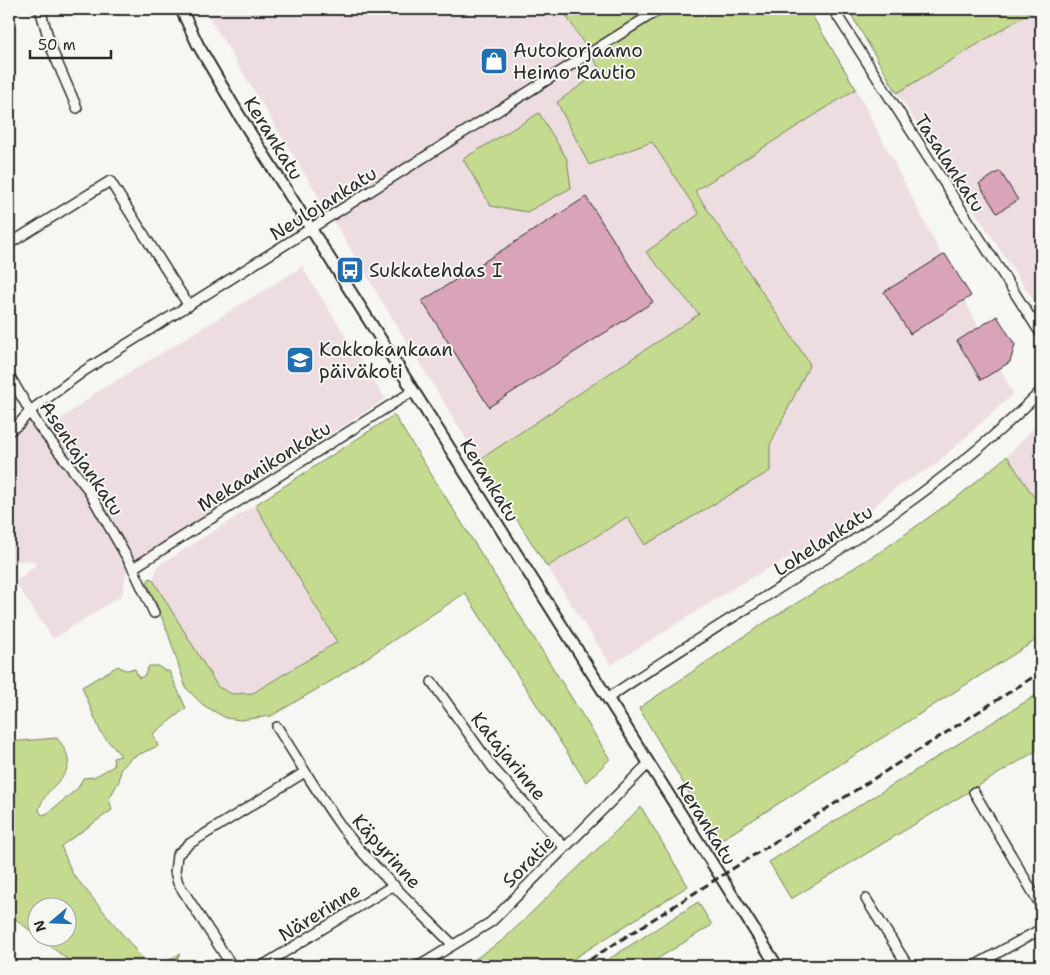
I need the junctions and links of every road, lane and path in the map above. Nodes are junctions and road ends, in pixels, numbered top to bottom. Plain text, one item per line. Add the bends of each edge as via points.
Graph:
1 (40, 9) edge
2 (181, 9) edge
3 (660, 9) edge
4 (833, 9) edge
5 (77, 108) dead end
6 (311, 230) junction
7 (9, 244) edge
8 (189, 306) junction
9 (1041, 334) edge
10 (9, 375) edge
11 (412, 391) junction
12 (1041, 391) edge
13 (30, 411) junction
14 (9, 430) edge
15 (133, 568) junction
16 (154, 613) dead end
17 (432, 682) dead end
18 (608, 698) junction
19 (277, 727) dead end
20 (649, 763) junction
21 (305, 772) junction
22 (974, 792) dead end
23 (564, 847) junction
24 (394, 885) junction
25 (866, 899) dead end
26 (1041, 906) edge
27 (1041, 929) edge
28 (453, 945) junction
29 (232, 966) edge
30 (262, 966) edge
31 (419, 966) edge
32 (777, 966) edge
33 (908, 966) edge
34 (974, 966) edge

1 - 5 street via 52,50
2 - 6 street, Kerankatu via 234,107
3 - 6 street, Neulojankatu
4 - 9 street, Tasalankatu
6 - 8 street, Neulojankatu
6 - 11 street, Kerankatu via 383,340
7 - 8 street via 110,181
8 - 13 street, Neulojankatu via 84,371
10 - 13 street, Asentajankatu
11 - 15 street, Mekaanikonkatu
11 - 18 street, Kerankatu
12 - 18 street, Lohelankatu via 949,474 869,530
13 - 14 street, Neulojankatu
13 - 15 street, Asentajankatu via 87,488
15 - 16 street, Asentajankatu
17 - 23 street, Katajarinne via 493,768
18 - 20 street, Kerankatu
19 - 21 street, Käpyrinne
20 - 23 street, Soratie
20 - 32 street, Kerankatu
21 - 24 street, Käpyrinne via 344,830
21 - 29 street via 189,844 175,860 178,883
22 - 26 street
23 - 28 street, Soratie via 491,922
24 - 28 street, Käpyrinne
24 - 30 street, Närerinne
25 - 33 street
27 - 34 street
28 - 31 street, Soratie

